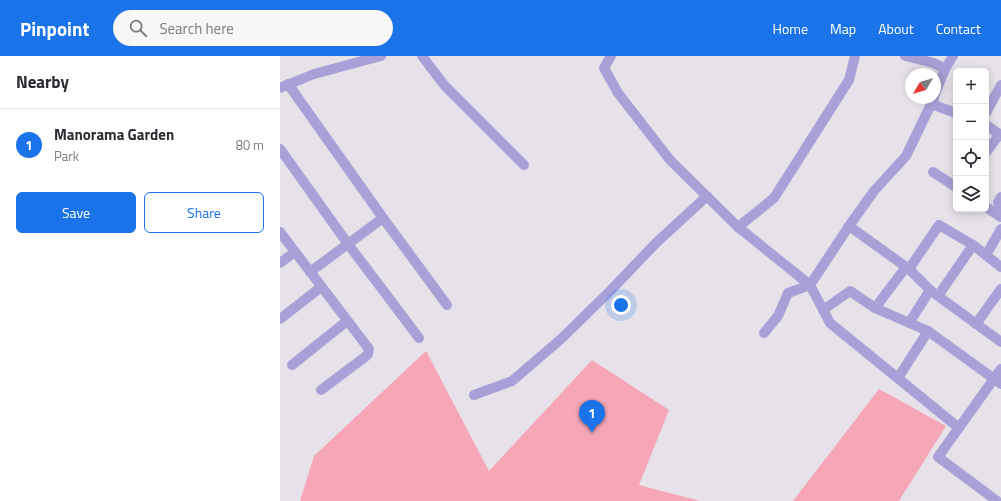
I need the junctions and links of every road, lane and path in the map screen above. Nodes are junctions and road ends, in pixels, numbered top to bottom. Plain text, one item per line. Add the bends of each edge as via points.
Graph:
1 (381, 56) edge
2 (422, 56) edge
3 (611, 56) edge
4 (855, 56) edge
5 (905, 56) edge
6 (953, 56) edge
7 (945, 69) junction
8 (941, 79) edge
9 (1001, 85) edge
10 (284, 86) edge
11 (931, 104) edge
12 (941, 104) edge
13 (989, 107) edge
14 (953, 111) edge
15 (989, 127) edge
16 (1000, 135) edge
17 (989, 148) edge
18 (280, 149) edge
19 (524, 165) dead end
20 (933, 172) dead end
21 (953, 185) edge
22 (707, 196) junction
23 (1001, 197) edge
24 (989, 209) edge
25 (1001, 214) edge
26 (1001, 217) edge
27 (383, 218) junction
28 (738, 226) junction
29 (849, 226) junction
30 (1001, 228) edge
31 (280, 232) edge
32 (348, 244) junction
33 (973, 246) junction
34 (295, 252) junction
35 (986, 255) junction
36 (280, 263) edge
37 (1001, 267) edge
38 (907, 268) junction
39 (310, 272) junction
40 (810, 285) junction
41 (321, 287) junction
42 (1001, 289) edge
43 (930, 290) junction
44 (938, 296) junction
45 (447, 305) dead end
46 (875, 308) junction
47 (823, 310) junction
48 (280, 319) edge
49 (347, 321) junction
50 (909, 322) junction
51 (976, 324) junction
52 (928, 331) junction
53 (764, 333) dead end
54 (419, 338) dead end
55 (1001, 342) edge
56 (292, 365) dead end
57 (1001, 368) edge
58 (898, 378) junction
59 (998, 381) edge
60 (322, 390) dead end
61 (474, 395) dead end
62 (959, 428) junction
63 (997, 501) edge

1 - 10 street via 314,74
2 - 19 street via 445,86
3 - 22 street via 604,68 618,93 670,160
4 - 28 street via 849,80 774,198
5 - 7 street via 934,63
6 - 7 street
7 - 8 street
9 - 13 street
10 - 27 street
11 - 29 street via 906,156 874,191
12 - 14 street
15 - 16 street
16 - 17 street
18 - 32 street
20 - 21 street
22 - 28 street
22 - 61 street via 656,243 561,339 518,377
23 - 25 street via 998,202
24 - 26 street
27 - 32 street
27 - 45 street
28 - 40 street
29 - 38 street
29 - 40 street
30 - 35 street
31 - 34 street
32 - 39 street
32 - 54 street
33 - 35 street
33 - 38 street via 940,225
33 - 44 street
34 - 36 street
34 - 39 street
35 - 37 street
38 - 43 street
38 - 46 street
39 - 41 street
40 - 47 street
40 - 53 street via 788,293 778,316
41 - 48 street
41 - 49 street
42 - 51 street
43 - 44 street
43 - 50 street
44 - 51 street
46 - 47 street via 850,291
46 - 50 street
47 - 58 street via 830,323
49 - 56 street
49 - 60 street via 366,345 368,354
50 - 52 street
51 - 55 street
52 - 58 street
52 - 59 street
57 - 59 street
58 - 62 street
59 - 62 street
62 - 63 street via 938,457

